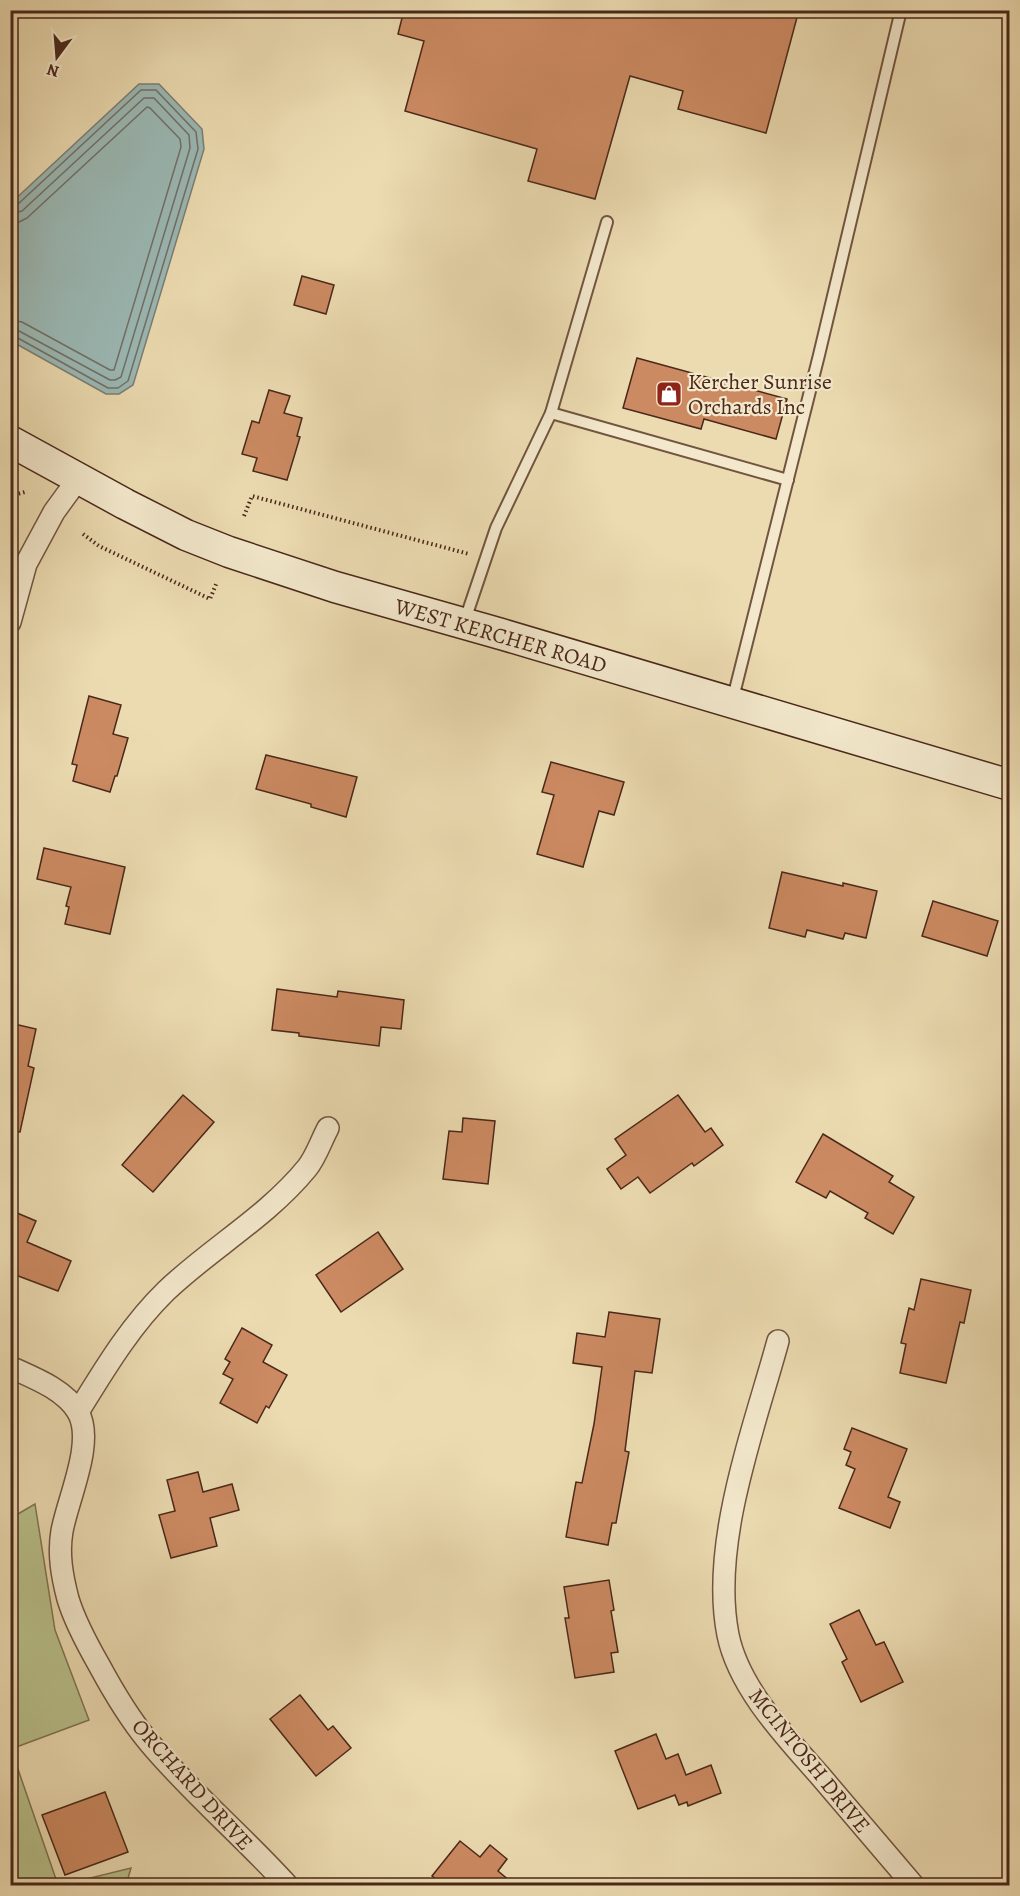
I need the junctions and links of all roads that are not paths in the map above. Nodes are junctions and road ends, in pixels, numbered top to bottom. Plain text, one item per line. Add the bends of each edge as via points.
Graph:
1 (901, 10) edge
2 (607, 222) dead end
3 (551, 413) junction
4 (10, 441) edge
5 (78, 479) junction
6 (788, 480) junction
7 (10, 622) edge
8 (464, 624) junction
9 (731, 702) junction
10 (1010, 785) edge
11 (328, 1128) dead end
12 (778, 1341) dead end
13 (10, 1367) edge
14 (78, 1412) junction
15 (286, 1885) edge
16 (914, 1886) edge

1 - 6 lane
2 - 3 lane
3 - 6 lane
3 - 8 lane via 496,528
4 - 5 main road, WEST KERCHER ROAD
5 - 7 street via 54,512 26,564
5 - 8 main road, WEST KERCHER ROAD via 186,535 229,552
6 - 9 lane
8 - 9 main road, WEST KERCHER ROAD
9 - 10 main road, WEST KERCHER ROAD
11 - 14 street via 308,1166 275,1202 166,1291 140,1319
12 - 16 street, MCINTOSH DRIVE via 736,1494 726,1547 724,1593 728,1636 741,1671 770,1718
13 - 14 street via 46,1384
14 - 15 street, ORCHARD DRIVE via 84,1428 84,1446 62,1532 60,1563 83,1637 112,1690 148,1740

